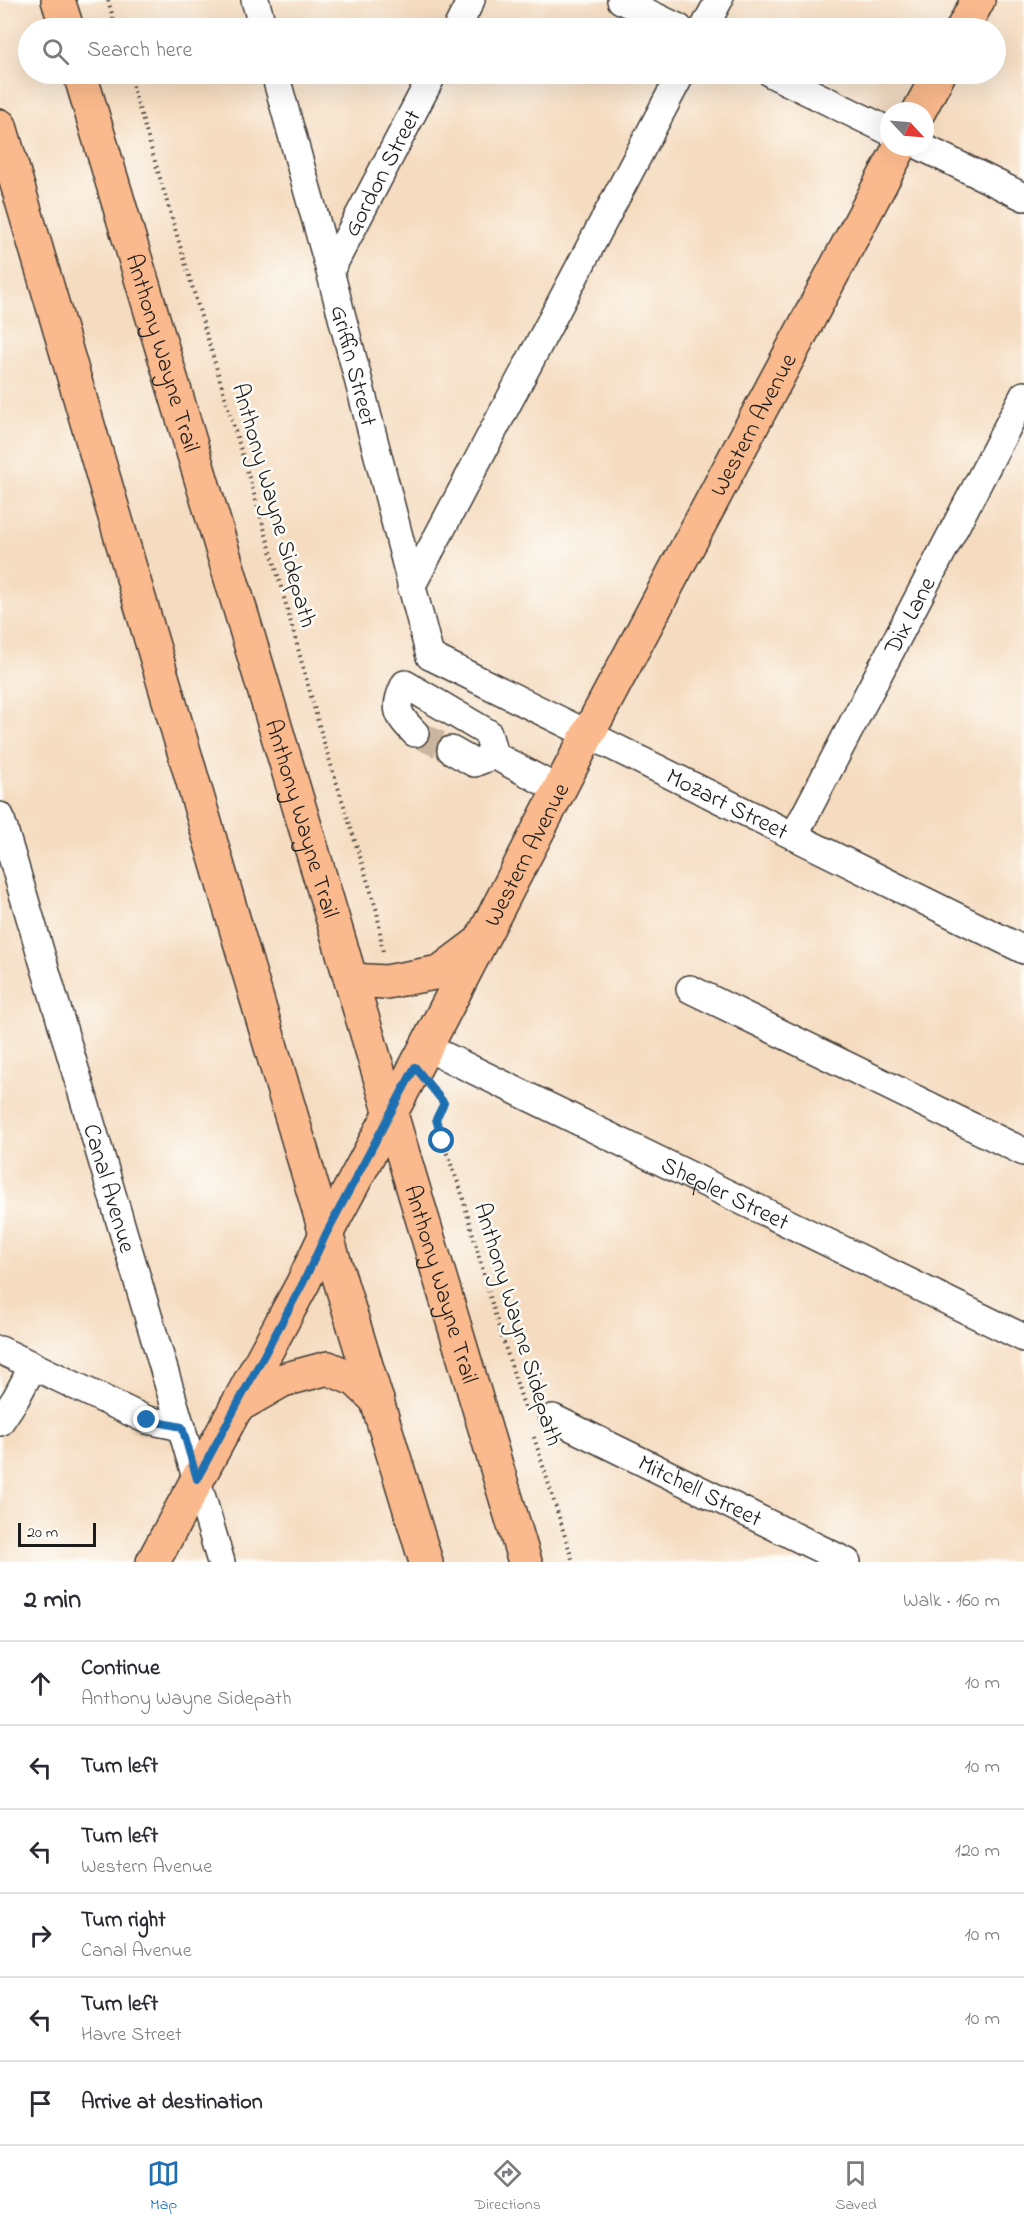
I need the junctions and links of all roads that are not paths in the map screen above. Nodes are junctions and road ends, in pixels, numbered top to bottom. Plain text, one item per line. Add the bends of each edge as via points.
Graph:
1 (58, 0) edge
2 (255, 0) edge
3 (471, 0) edge
4 (621, 0) edge
5 (719, 0) edge
6 (978, 0) edge
7 (64, 18) edge
8 (260, 18) edge
9 (462, 18) edge
10 (658, 18) edge
11 (709, 18) edge
12 (968, 18) edge
13 (83, 84) edge
14 (278, 84) edge
15 (428, 84) edge
16 (676, 84) edge
17 (793, 84) edge
18 (934, 84) edge
19 (924, 102) edge
20 (0, 126) edge
21 (880, 127) edge
22 (934, 153) edge
23 (895, 156) edge
24 (1024, 197) edge
25 (330, 271) junction
26 (1024, 395) edge
27 (411, 587) junction
28 (430, 656) junction
29 (405, 684) junction
30 (415, 733) tunnel mouth
31 (588, 734) junction
32 (451, 750) tunnel mouth
33 (494, 755) junction
34 (559, 790) junction
35 (0, 816) edge
36 (794, 836) junction
37 (480, 942) junction
38 (1024, 950) edge
39 (351, 980) junction
40 (690, 988) dead end
41 (420, 1057) junction
42 (390, 1113) junction
43 (1024, 1152) edge
44 (326, 1234) junction
45 (1024, 1338) edge
46 (0, 1350) edge
47 (33, 1366) junction
48 (377, 1400) junction
49 (237, 1407) junction
50 (0, 1422) edge
51 (538, 1423) road end
52 (182, 1427) junction
53 (197, 1479) junction
54 (153, 1562) edge
55 (222, 1562) edge
56 (426, 1562) edge
57 (525, 1562) edge
58 (847, 1562) edge

1 - 7 main road
2 - 8 street
3 - 9 street
4 - 10 street
5 - 11 street
6 - 12 main road
13 - 39 main road, Anthony Wayne Trail
14 - 25 street, Griffin Street
15 - 25 street, Gordon Street
16 - 27 street
17 - 21 street
18 - 19 main road
20 - 44 main road
22 - 24 street
23 - 31 main road, Western Avenue
25 - 27 street, Griffin Street
26 - 36 street, Dix Lane
27 - 28 street, Griffin Street
28 - 29 street
28 - 31 street, Mozart Street
29 - 30 street via 397,707 401,720
29 - 33 street via 488,733
31 - 34 main road, Western Avenue
31 - 36 street, Mozart Street
32 - 33 street via 474,763
33 - 34 street
34 - 37 main road, Western Avenue
35 - 52 street, Canal Avenue
36 - 38 street, Mozart Street
37 - 39 main road via 440,972 386,982
37 - 41 main road, Western Avenue
39 - 42 main road, Anthony Wayne Trail
40 - 43 street
41 - 42 main road, Western Avenue
41 - 45 street, Shepler Street
42 - 44 main road, Western Avenue
42 - 57 main road, Anthony Wayne Trail
44 - 48 main road
44 - 49 main road, Western Avenue
46 - 47 street
47 - 50 street
47 - 52 street via 147,1420
48 - 49 main road via 356,1380 328,1368 283,1380
48 - 56 main road
49 - 53 main road, Western Avenue
51 - 58 street, Mitchell Street
52 - 53 street, Canal Avenue
53 - 54 main road, Western Avenue
53 - 55 street, Canal Avenue

